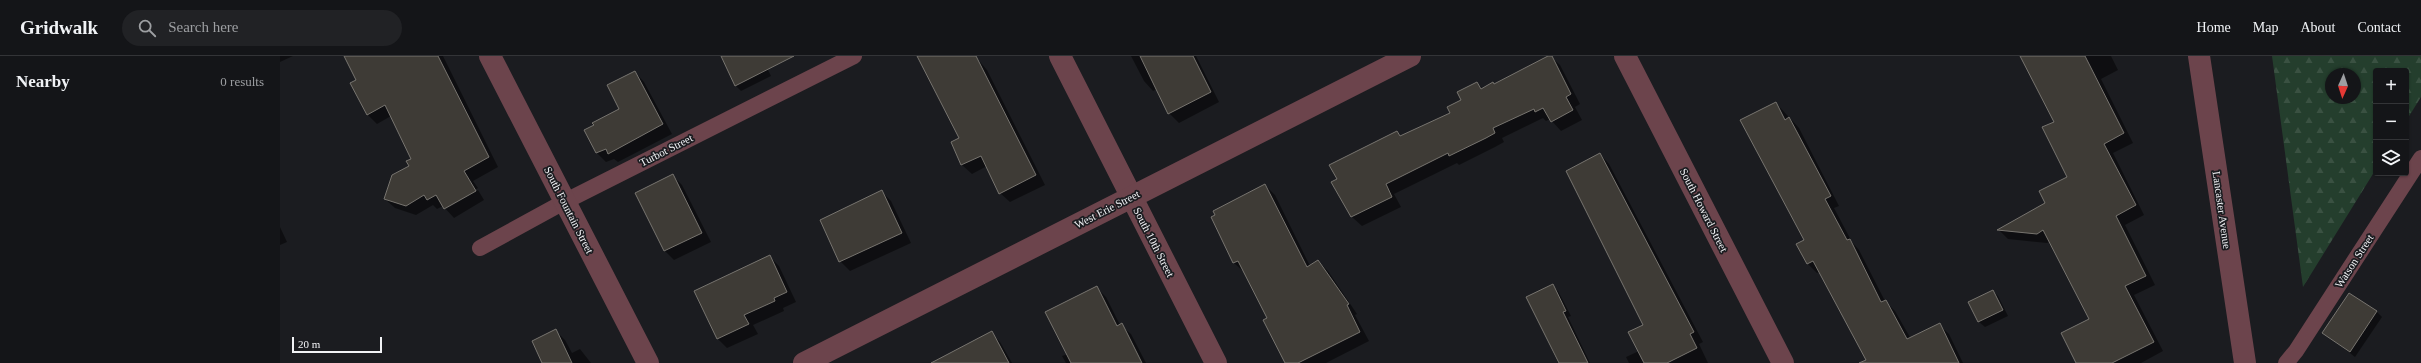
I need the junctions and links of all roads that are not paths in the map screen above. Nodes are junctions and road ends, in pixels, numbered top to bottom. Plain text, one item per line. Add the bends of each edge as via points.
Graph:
1 (490, 56) edge
2 (854, 56) edge
3 (1060, 56) edge
4 (1410, 56) edge
5 (1625, 56) edge
6 (2199, 56) edge
7 (2421, 158) edge
8 (1131, 196) junction
9 (564, 202) junction
10 (480, 248) dead end
11 (648, 363) edge
12 (804, 363) edge
13 (1216, 363) edge
14 (1783, 363) edge
15 (2245, 363) edge
16 (2286, 363) edge

1 - 9 street, South Fountain Street
2 - 9 lane, Turbot Street
3 - 8 street, South 10th Street
4 - 8 street, West Erie Street
5 - 14 street, South Howard Street
6 - 15 street, Lancaster Avenue
7 - 16 lane, Watson Street
8 - 12 street, West Erie Street
8 - 13 street, South 10th Street
9 - 10 lane, Turbot Street
9 - 11 street, South Fountain Street

